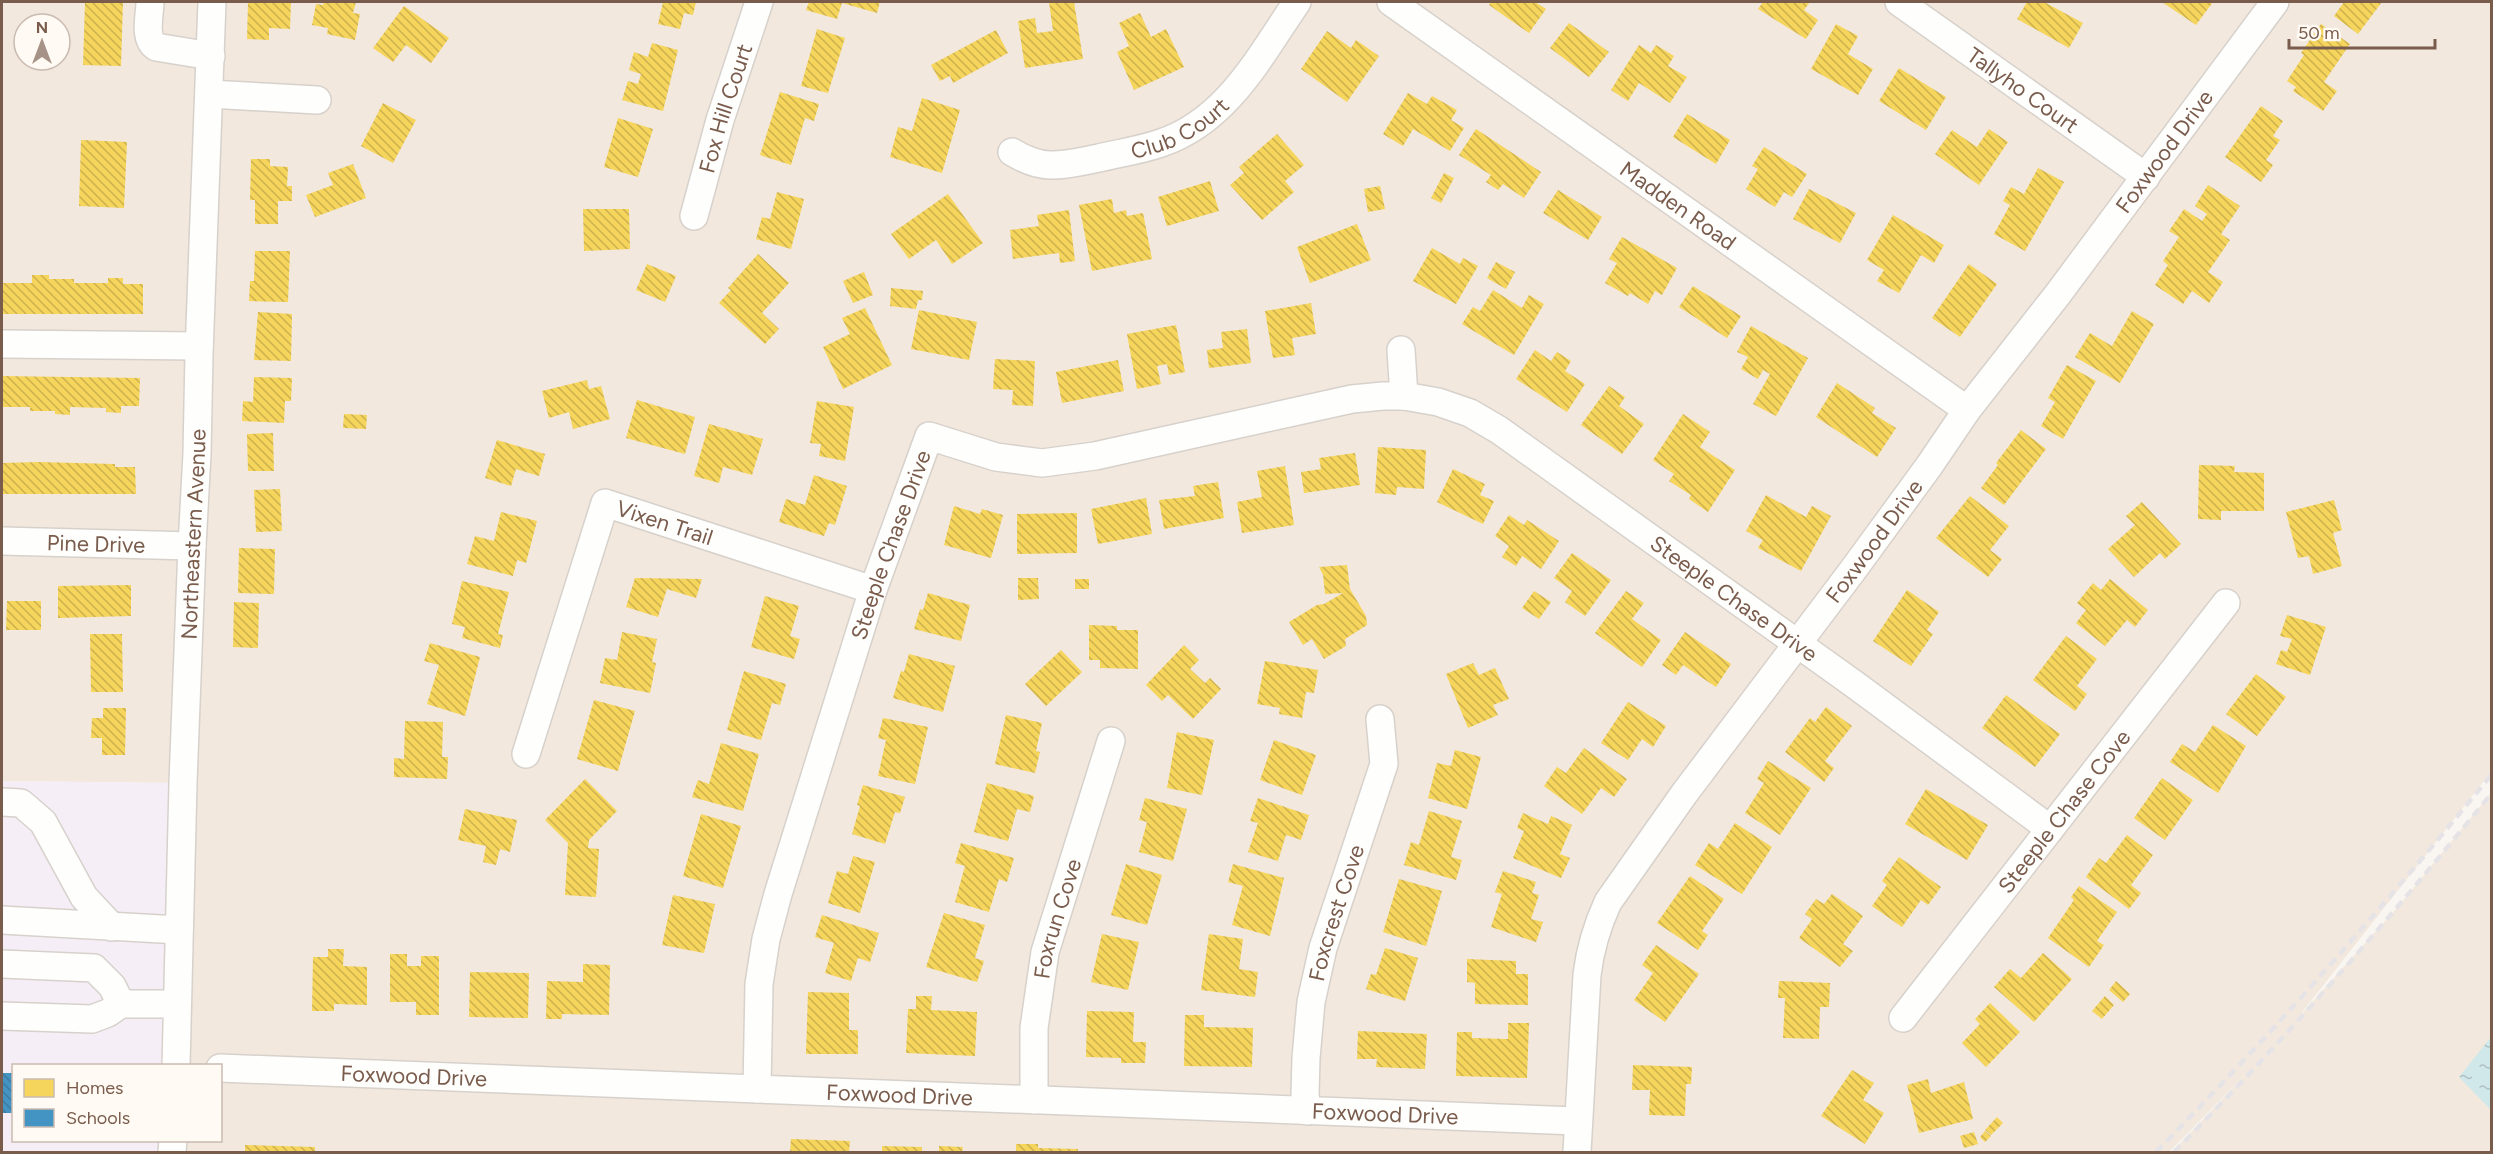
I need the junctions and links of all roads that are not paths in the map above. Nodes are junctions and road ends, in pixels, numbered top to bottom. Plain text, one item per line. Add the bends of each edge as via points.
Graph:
1 (150, 2) edge
2 (212, 2) edge
3 (759, 2) edge
4 (1297, 2) edge
5 (1391, 2) edge
6 (1899, 2) edge
7 (2275, 2) edge
8 (211, 56) junction
9 (209, 94) junction
10 (317, 100) dead end
11 (1012, 152) dead end
12 (2146, 177) junction
13 (694, 216) dead end
14 (2, 344) edge
15 (199, 346) junction
16 (1401, 350) dead end
17 (1404, 396) junction
18 (1967, 410) junction
19 (2, 541) edge
20 (192, 546) junction
21 (873, 590) junction
22 (2226, 603) dead end
23 (1798, 644) junction
24 (1380, 719) dead end
25 (1111, 741) dead end
26 (525, 754) dead end
27 (2, 802) edge
28 (2050, 829) junction
29 (2, 921) edge
30 (112, 927) junction
31 (179, 930) junction
32 (2, 964) edge
33 (121, 1004) junction
34 (177, 1004) junction
35 (2, 1016) edge
36 (1903, 1018) dead end
37 (176, 1064) edge
38 (222, 1068) edge
39 (758, 1089) junction
40 (1034, 1100) junction
41 (1307, 1111) junction
42 (1577, 1121) junction
43 (1577, 1152) edge

1 - 8 street via 151,43
2 - 8 street, Northeastern Avenue
3 - 13 street, Fox Hill Court via 720,120
4 - 11 street, Club Court via 1238,88 1191,130 1143,149 1057,166 1030,163
5 - 18 street, Madden Road
6 - 12 street, Tallyho Court
7 - 12 street, Foxwood Drive
8 - 9 street, Northeastern Avenue
9 - 10 street
9 - 15 street, Northeastern Avenue
12 - 18 street, Foxwood Drive
14 - 15 street
15 - 20 street, Northeastern Avenue
16 - 17 street
17 - 21 street, Steeple Chase Drive via 1352,399 1095,456 1042,463 984,454 929,436
17 - 23 street, Steeple Chase Drive via 1470,413 1499,430
18 - 23 street, Foxwood Drive
19 - 20 street, Pine Drive
20 - 31 street, Northeastern Avenue
21 - 26 street, Vixen Trail via 605,503
21 - 39 street, Steeple Chase Drive via 766,939 759,984
22 - 28 street, Steeple Chase Cove
23 - 28 street, Steeple Chase Drive
23 - 42 street, Foxwood Drive via 1608,902 1589,954
24 - 41 street, Foxcrest Cove via 1384,764 1323,948 1311,1002
25 - 40 street, Foxrun Cove via 1045,952 1034,1028
27 - 30 street via 21,803 43,822 84,897
28 - 36 street, Steeple Chase Cove
29 - 30 street
30 - 31 street
31 - 34 street, Northeastern Avenue
32 - 33 street via 94,968 112,986
33 - 34 street
33 - 35 street via 92,1019
34 - 37 street, Northeastern Avenue
38 - 39 street, Foxwood Drive
39 - 40 street, Foxwood Drive
40 - 41 street, Foxwood Drive
41 - 42 street, Foxwood Drive
42 - 43 street, Foxwood Drive

